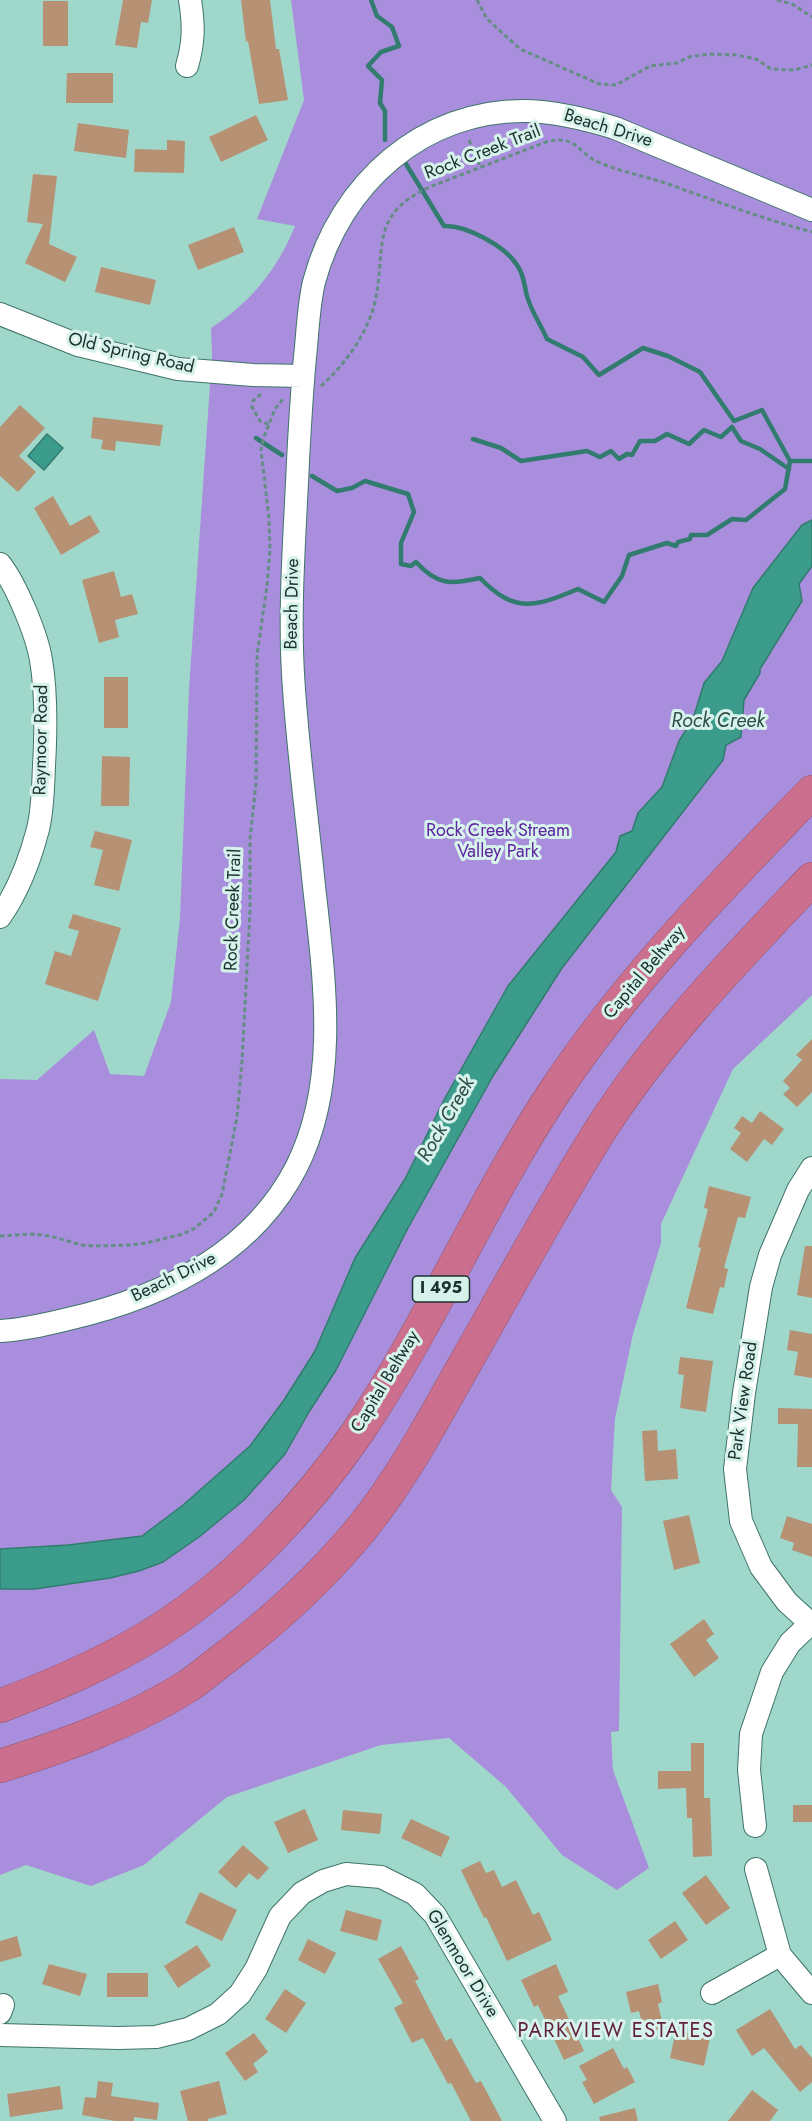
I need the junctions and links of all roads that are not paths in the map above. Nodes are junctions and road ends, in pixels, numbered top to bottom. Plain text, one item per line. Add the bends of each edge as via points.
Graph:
1 (190, 0) edge
2 (187, 66) dead end
3 (812, 210) edge
4 (0, 314) edge
5 (307, 383) junction
6 (0, 564) edge
7 (812, 792) edge
8 (812, 879) edge
9 (0, 917) edge
10 (812, 1168) edge
11 (0, 1331) edge
12 (811, 1622) edge
13 (0, 1706) edge
14 (0, 1766) edge
15 (755, 1826) dead end
16 (756, 1869) dead end
17 (780, 1955) junction
18 (712, 1993) dead end
19 (812, 1994) edge
20 (0, 2006) edge
21 (0, 2013) edge
22 (0, 2034) edge
23 (555, 2121) edge

1 - 2 street via 193,46
3 - 5 street, Beach Drive via 649,140 583,118 525,111 470,118 421,137 401,151 364,184 346,208 331,234 313,286
4 - 5 street, Old Spring Road via 78,345 178,369
5 - 11 street, Beach Drive via 293,571 293,672 324,995 322,1079 313,1124 296,1167 275,1200 255,1227 226,1252 190,1275 101,1312
6 - 9 street, Raymoor Road via 24,608 41,659 46,724 38,828 24,872
7 - 13 highway, Capital Beltway / I 495 via 656,957 603,1023 548,1103 357,1432 304,1501 225,1581 160,1630 93,1667
8 - 14 highway, I 495 via 697,1002 644,1067 562,1192 405,1465 363,1527 310,1585 259,1632 188,1686 63,1746
10 - 12 street, Park View Road via 798,1190 770,1255 761,1287 735,1469 741,1521 761,1567 787,1602
12 - 15 street via 790,1643 772,1672 750,1734
16 - 17 street
17 - 18 street
17 - 19 street
20 - 21 street via 3,2005
22 - 23 street, Glenmoor Drive via 128,2038 156,2037 189,2029 218,2014 240,1994 280,1916 302,1893 346,1874 381,1877 415,1894 435,1915

